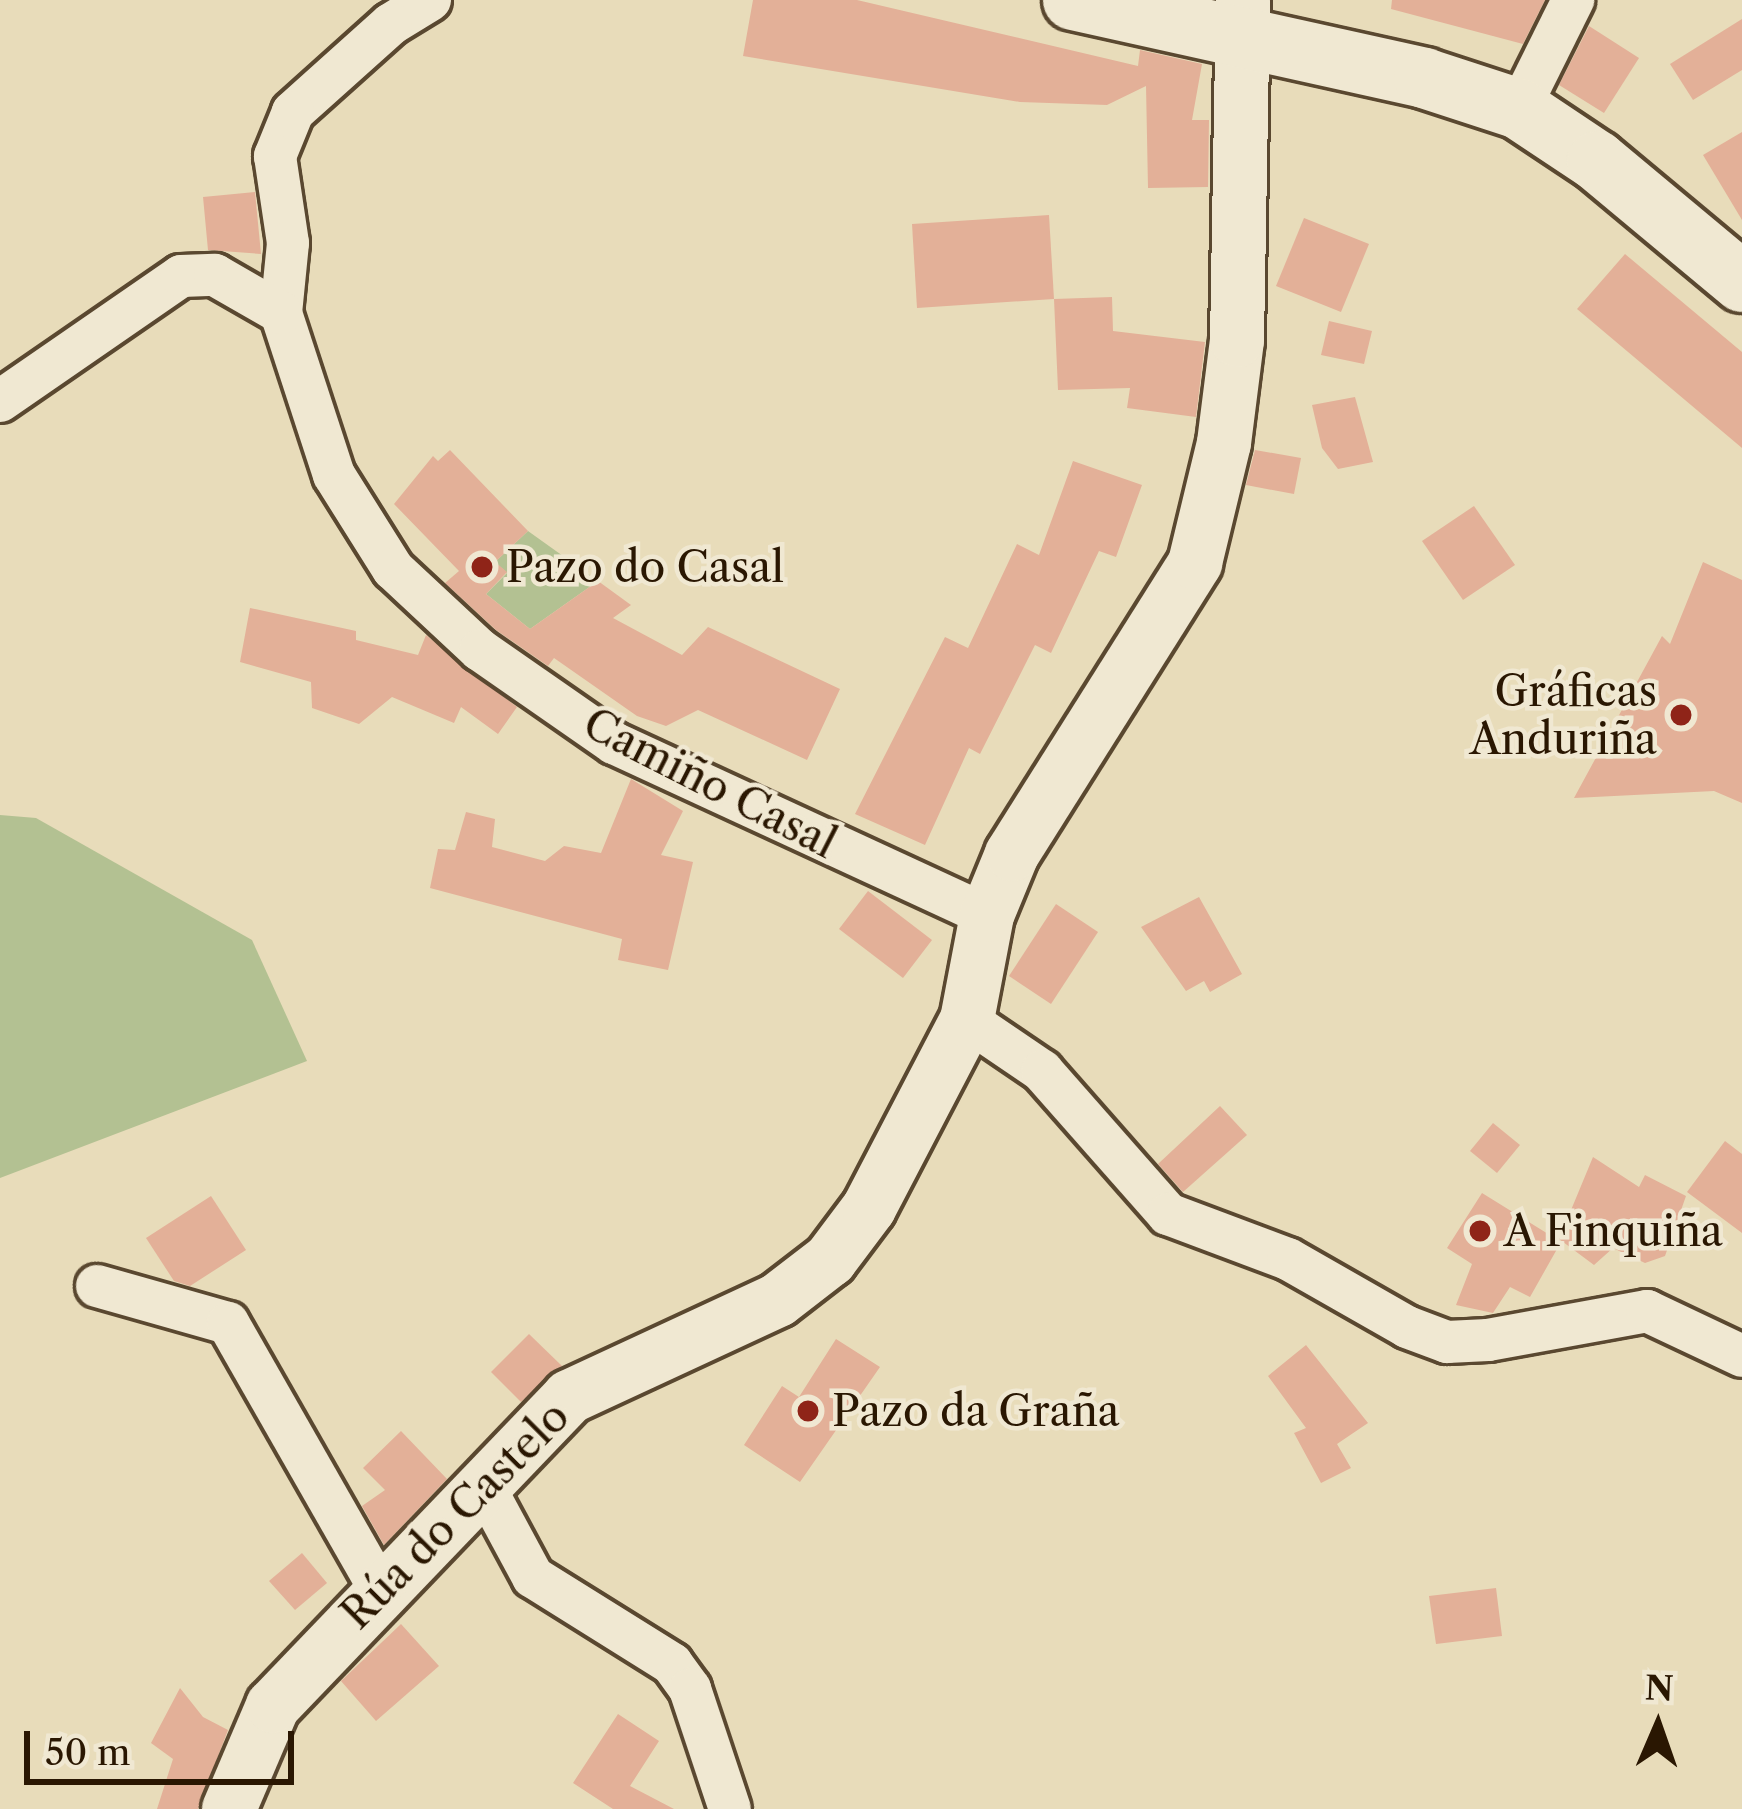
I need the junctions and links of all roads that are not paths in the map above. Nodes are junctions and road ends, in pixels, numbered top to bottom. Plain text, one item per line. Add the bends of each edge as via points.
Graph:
1 (430, 0) edge
2 (1073, 0) edge
3 (1573, 0) edge
4 (1245, 19) edge
5 (1519, 109) junction
6 (1742, 282) edge
7 (281, 314) junction
8 (0, 401) edge
9 (987, 915) junction
10 (967, 1021) junction
11 (97, 1286) dead end
12 (1742, 1356) edge
13 (485, 1488) junction
14 (380, 1590) junction
15 (229, 1809) edge
16 (730, 1809) edge

1 - 7 street via 292,112 274,156 288,243
2 - 4 main road
3 - 5 street
4 - 5 main road
4 - 9 street, Rúa do Castelo via 1237,340 1224,443 1195,563 1050,790
5 - 6 main road via 1597,161
7 - 8 street via 215,275 181,276
7 - 9 street, Camiño Casal via 334,475 392,569 480,650 614,743
9 - 10 street, Rúa do Castelo
10 - 12 street via 1042,1071 1168,1214 1288,1258 1407,1327 1448,1342 1488,1340 1647,1311
10 - 13 street, Rúa do Castelo via 869,1208 830,1260 778,1300 569,1397
11 - 14 street via 228,1323
13 - 14 street, Rúa do Castelo
13 - 16 street via 533,1576 672,1664 690,1689
14 - 15 street, Rúa do Castelo via 273,1706

